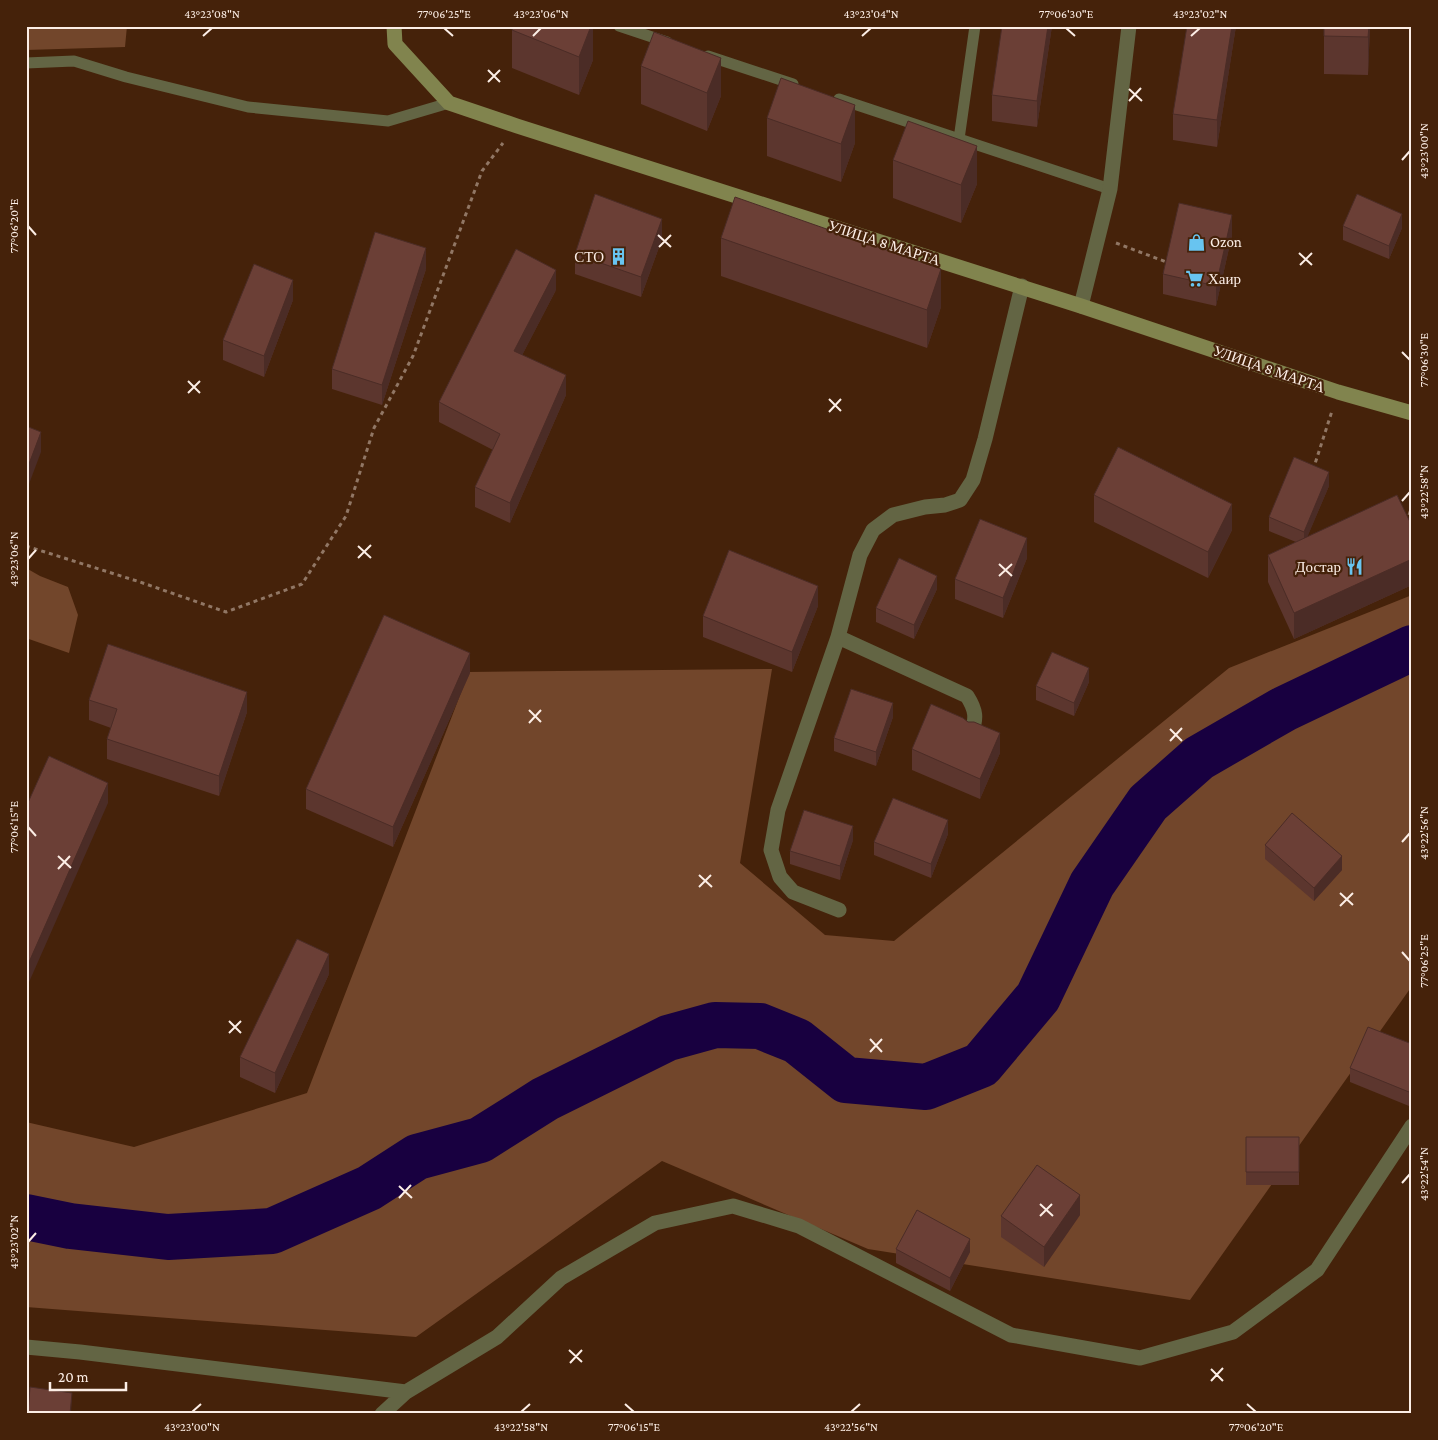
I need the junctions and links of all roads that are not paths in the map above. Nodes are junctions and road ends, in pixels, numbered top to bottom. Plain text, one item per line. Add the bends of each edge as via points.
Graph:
1 (394, 26) edge
2 (619, 26) edge
3 (976, 26) edge
4 (1129, 26) edge
5 (675, 45) edge
6 (694, 51) edge
7 (26, 62) edge
8 (808, 89) edge
9 (827, 95) edge
10 (449, 103) junction
11 (959, 139) junction
12 (1110, 189) junction
13 (1022, 286) junction
14 (1081, 306) junction
15 (1412, 413) edge
16 (838, 637) junction
17 (972, 734) edge
18 (839, 910) dead end
19 (1412, 1126) edge
20 (26, 1347) edge
21 (406, 1392) junction
22 (382, 1414) edge

1 - 10 street, УЛИЦА 8 МАРТА via 395,44
2 - 5 lane
3 - 11 lane
4 - 12 street
6 - 8 lane
7 - 10 lane via 74,61 248,107 389,121
9 - 11 lane
10 - 13 street, УЛИЦА 8 МАРТА
11 - 12 lane
12 - 14 street
13 - 14 street, УЛИЦА 8 МАРТА
13 - 16 street via 973,480 960,500 892,515 873,530 860,555
14 - 15 street, УЛИЦА 8 МАРТА via 1338,392
16 - 17 street via 967,696 975,708
16 - 18 street via 778,810 771,850 780,877 793,892
19 - 21 street via 1317,1270 1233,1332 1140,1358 1011,1335 799,1226 733,1206 655,1223 561,1278 497,1336
20 - 21 street
21 - 22 street

